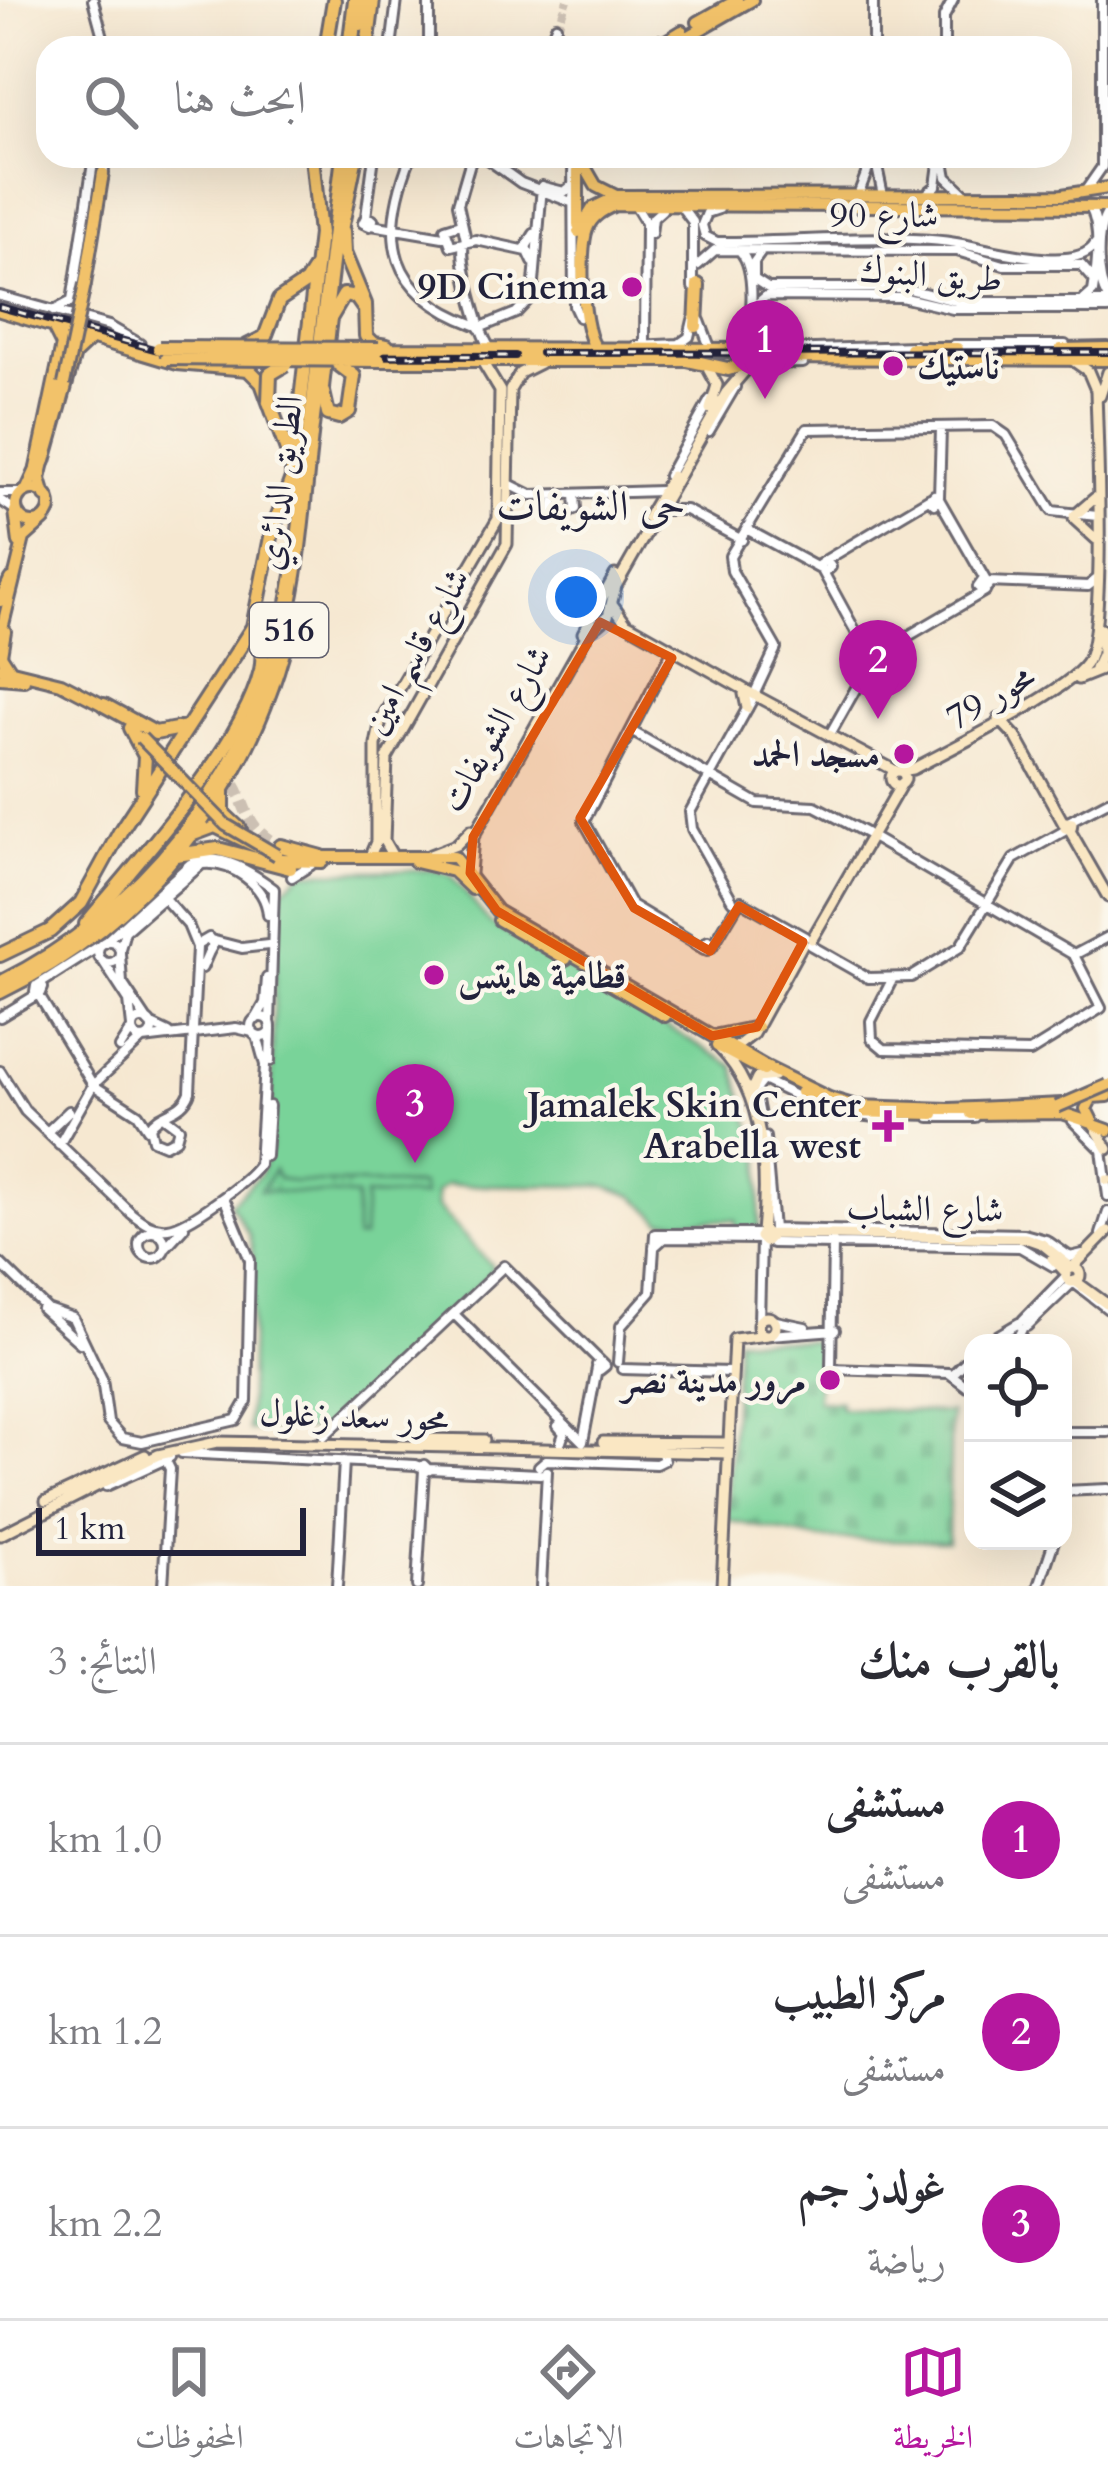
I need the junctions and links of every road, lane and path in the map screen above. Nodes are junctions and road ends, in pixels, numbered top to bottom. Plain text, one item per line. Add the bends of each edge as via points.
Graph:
1 (93, 0) edge
2 (334, 0) edge
3 (365, 0) edge
4 (395, 0) edge
5 (431, 0) edge
6 (950, 0) edge
7 (748, 2) edge
8 (1103, 5) edge
9 (728, 11) edge
10 (365, 24) junction
11 (557, 26) tunnel mouth
12 (103, 36) edge
13 (328, 36) edge
14 (357, 36) edge
15 (360, 36) edge
16 (367, 36) edge
17 (390, 36) edge
18 (431, 36) edge
19 (553, 36) edge
20 (671, 36) edge
21 (684, 36) edge
22 (685, 36) edge
23 (942, 36) edge
24 (1102, 62) edge
25 (1105, 106) edge
26 (1104, 144) edge
27 (96, 168) edge
28 (101, 168) edge
29 (313, 168) edge
30 (339, 168) edge
31 (340, 168) edge
32 (354, 168) edge
33 (373, 168) edge
34 (375, 168) edge
35 (409, 168) edge
36 (465, 168) edge
37 (466, 168) edge
38 (503, 168) edge
39 (505, 168) edge
40 (581, 168) edge
41 (585, 168) edge
42 (868, 168) edge
43 (879, 168) edge
44 (942, 168) edge
45 (1105, 174) edge
46 (943, 177) junction
47 (97, 179) junction
48 (1108, 189) edge
49 (856, 190) junction
50 (540, 192) junction
51 (574, 193) junction
52 (1055, 193) junction
53 (618, 196) junction
54 (924, 196) junction
55 (773, 197) junction
56 (1035, 199) junction
57 (718, 200) junction
58 (814, 200) junction
59 (888, 200) junction
60 (971, 200) junction
61 (634, 204) junction
62 (679, 204) junction
63 (1092, 205) edge
64 (991, 206) junction
65 (750, 207) junction
66 (662, 210) dead end
67 (649, 217) junction
68 (343, 220) junction
69 (371, 220) junction
70 (697, 220) junction
71 (397, 226) junction
72 (448, 234) junction
73 (582, 234) junction
74 (465, 235) junction
75 (1095, 244) junction
76 (716, 246) junction
77 (778, 246) junction
78 (532, 247) junction
79 (739, 250) junction
80 (762, 250) junction
81 (1079, 260) junction
82 (317, 261) junction
83 (751, 261) junction
84 (698, 265) junction
85 (582, 269) junction
86 (754, 279) junction
87 (1095, 281) junction
88 (698, 285) junction
89 (763, 292) junction
90 (1104, 299) edge
91 (1077, 302) junction
92 (0, 303) edge
93 (70, 304) junction
94 (754, 306) junction
95 (83, 308) junction
96 (979, 308) junction
97 (311, 314) junction
98 (579, 317) junction
99 (968, 317) dead end
100 (331, 318) junction
101 (90, 320) junction
102 (54, 323) junction
103 (696, 326) dead end
104 (477, 331) junction
105 (751, 333) junction
106 (582, 336) junction
107 (92, 337) junction
108 (63, 342) junction
109 (140, 344) junction
110 (648, 344) junction
111 (78, 346) junction
112 (735, 346) junction
113 (1102, 347) edge
114 (671, 348) junction
115 (841, 348) junction
116 (992, 348) junction
117 (333, 349) junction
118 (777, 350) junction
119 (163, 353) junction
120 (700, 353) junction
121 (947, 353) junction
122 (1058, 353) junction
123 (430, 354) junction
124 (559, 355) junction
125 (599, 355) junction
126 (309, 357) junction
127 (1108, 359) edge
128 (814, 360) junction
129 (755, 362) junction
130 (1108, 372) edge
131 (1098, 384) junction
132 (302, 388) junction
133 (322, 388) junction
134 (722, 389) junction
135 (936, 429) junction
136 (1104, 437) edge
137 (40, 465) junction
138 (293, 472) joint
139 (508, 484) junction
140 (666, 491) junction
141 (23, 492) junction
142 (1097, 492) junction
143 (555, 495) junction
144 (574, 495) junction
145 (638, 495) junction
146 (0, 496) edge
147 (45, 496) junction
148 (935, 499) junction
149 (289, 507) junction
150 (658, 509) junction
151 (15, 510) junction
152 (1102, 517) edge
153 (1074, 518) junction
154 (44, 520) junction
155 (744, 534) junction
156 (1096, 540) junction
157 (1099, 554) junction
158 (825, 566) junction
159 (488, 578) junction
160 (12, 579) junction
161 (1097, 579) junction
162 (470, 584) dead end
163 (984, 586) junction
164 (1064, 588) junction
165 (1097, 593) junction
166 (489, 598) dead end
167 (608, 598) junction
168 (261, 600) junction
169 (476, 600) junction
170 (0, 601) edge
171 (462, 603) dead end
172 (597, 619) junction
173 (0, 620) edge
174 (621, 622) junction
175 (0, 637) edge
176 (872, 654) junction
177 (0, 656) edge
178 (674, 659) junction
179 (1099, 659) edge
180 (278, 662) junction
181 (3, 672) edge
182 (260, 672) junction
183 (33, 677) junction
184 (413, 686) dead end
185 (419, 700) junction
186 (753, 700) junction
187 (404, 703) dead end
188 (104, 705) junction
189 (193, 722) junction
190 (1008, 722) junction
191 (825, 733) junction
192 (138, 734) junction
193 (633, 734) junction
194 (894, 776) junction
195 (709, 777) junction
196 (224, 787) junction
197 (1108, 803) edge
198 (138, 804) junction
199 (227, 825) junction
200 (1069, 825) junction
201 (190, 837) junction
202 (871, 837) junction
203 (465, 844) junction
204 (392, 855) junction
205 (430, 855) junction
206 (176, 856) junction
207 (370, 856) junction
208 (321, 861) junction
209 (286, 864) junction
210 (470, 873) junction
211 (269, 890) junction
212 (1108, 894) edge
213 (163, 895) junction
214 (737, 903) junction
215 (985, 904) junction
216 (1108, 937) edge
217 (95, 938) junction
218 (538, 940) junction
219 (808, 941) junction
220 (210, 945) junction
221 (197, 946) junction
222 (267, 949) junction
223 (120, 951) junction
224 (54, 953) junction
225 (0, 955) edge
226 (1074, 955) junction
227 (102, 961) junction
228 (890, 982) junction
229 (2, 988) edge
230 (124, 989) junction
231 (39, 990) junction
232 (0, 1014) edge
233 (149, 1023) junction
234 (271, 1026) junction
235 (255, 1027) junction
236 (757, 1027) junction
237 (132, 1028) junction
238 (196, 1033) junction
239 (142, 1039) junction
240 (714, 1041) junction
241 (745, 1045) junction
242 (774, 1076) junction
243 (2, 1077) edge
244 (93, 1082) junction
245 (750, 1085) junction
246 (1101, 1092) edge
247 (918, 1099) dead end
248 (824, 1107) junction
249 (931, 1107) junction
250 (902, 1110) junction
251 (980, 1110) junction
252 (998, 1115) junction
253 (162, 1116) junction
254 (178, 1128) junction
255 (50, 1129) junction
256 (1098, 1129) edge
257 (149, 1131) junction
258 (62, 1140) junction
259 (1107, 1147) edge
260 (1108, 1180) edge
261 (1108, 1196) edge
262 (228, 1198) junction
263 (1108, 1212) edge
264 (133, 1220) junction
265 (179, 1231) junction
266 (1108, 1231) edge
267 (155, 1233) junction
268 (765, 1237) junction
269 (836, 1240) junction
270 (1108, 1240) edge
271 (139, 1243) junction
272 (165, 1248) junction
273 (0, 1266) edge
274 (1076, 1270) junction
275 (1108, 1304) edge
276 (833, 1314) junction
277 (455, 1317) junction
278 (766, 1322) junction
279 (1023, 1324) junction
280 (817, 1329) junction
281 (834, 1329) junction
282 (1003, 1334) edge
283 (1019, 1334) edge
284 (769, 1335) junction
285 (833, 1348) junction
286 (964, 1363) edge
287 (622, 1365) junction
288 (600, 1366) junction
289 (835, 1366) junction
290 (728, 1368) junction
291 (898, 1372) junction
292 (954, 1372) junction
293 (964, 1380) edge
294 (341, 1431) junction
295 (1072, 1434) edge
296 (1108, 1434) edge
297 (567, 1435) junction
298 (277, 1436) junction
299 (591, 1437) junction
300 (409, 1441) junction
301 (482, 1442) junction
302 (636, 1445) junction
303 (722, 1448) junction
304 (660, 1449) junction
305 (674, 1450) junction
306 (171, 1457) junction
307 (346, 1462) junction
308 (131, 1463) junction
309 (423, 1467) junction
310 (542, 1470) junction
311 (119, 1477) junction
312 (1108, 1487) edge
313 (1072, 1488) edge
314 (76, 1489) junction
315 (0, 1534) edge
316 (1049, 1550) edge
317 (165, 1586) edge
318 (340, 1586) edge
319 (420, 1586) edge
320 (539, 1586) edge
321 (720, 1586) edge
322 (1038, 1586) edge

1 - 12 street
2 - 13 highway
3 - 10 highway
3 - 14 highway
4 - 17 street
5 - 18 street
6 - 23 street
7 - 9 main road
7 - 22 main road
8 - 24 street
9 - 20 street
9 - 21 main road
10 - 15 highway
10 - 16 highway
11 - 19 street
24 - 25 street
24 - 25 street
25 - 26 street
26 - 45 street
27 - 47 street
28 - 47 street
29 - 82 highway, الطريق الدائري
30 - 149 highway, الطريق الدائري / 516
31 - 224 highway, الطريق الدائري / 516 via 295,570 266,687 230,766 187,832 123,900
32 - 68 highway, الطريق الدائري / 516
33 - 69 street
34 - 69 street
35 - 71 street
36 - 72 street
37 - 74 street via 458,208
38 - 50 street
39 - 50 street
40 - 51 main road via 584,189
41 - 53 main road via 596,186
42 - 49 street
43 - 59 street
44 - 46 street
45 - 63 street
46 - 54 street
46 - 60 street
47 - 93 street
47 - 95 street
47 - 137 main road, bridge via 83,284
48 - 63 main road
48 - 63 main road
49 - 58 main road
49 - 59 main road
50 - 51 street
50 - 51 street
50 - 78 street
51 - 73 main road
51 - 98 street
52 - 56 main road
52 - 60 street
52 - 63 main road
53 - 57 main road
53 - 73 main road via 591,210
54 - 59 main road
54 - 60 main road
55 - 57 main road
55 - 58 main road
55 - 65 main road
56 - 60 main road
56 - 63 main road
56 - 64 main road
57 - 62 main road
57 - 65 main road
57 - 70 street
57 - 76 street via 702,224
58 - 59 main road
59 - 60 main road
59 - 65 street
60 - 64 main road
61 - 62 main road
61 - 67 street
61 - 73 main road via 603,210
62 - 70 street
63 - 64 street
63 - 75 street
63 - 90 street
66 - 67 street
67 - 110 street
68 - 100 highway, الطريق الدائري / 516
68 - 123 highway via 343,250 364,302 368,339
69 - 71 street
70 - 84 street
70 - 120 street
71 - 72 street
71 - 104 street via 404,269 424,300
72 - 74 street
72 - 74 street
72 - 104 street
73 - 85 main road
74 - 78 street
74 - 104 street via 462,262
75 - 81 street
75 - 87 street
76 - 77 street, شارع 90
76 - 79 street, شارع 90
76 - 84 street
77 - 80 street, شارع 90
77 - 81 street, شارع 90 via 893,246 1007,265
78 - 104 street via 524,307
79 - 80 street, شارع 90
79 - 83 street
80 - 83 street
81 - 87 street
82 - 97 highway, الطريق الدائري
82 - 119 highway via 308,280 279,300 260,342
83 - 86 street
83 - 105 street
84 - 88 street
85 - 98 main road
85 - 106 main road
86 - 89 street
86 - 94 street
87 - 90 street
88 - 103 highway
88 - 120 street
89 - 94 street
89 - 96 street, طريق البنوك via 898,293
90 - 91 street
90 - 91 street, طريق البنوك
90 - 96 street, طريق البنوك
91 - 96 street, طريق البنوك
92 - 102 street
92 - 102 highway via 21,319
92 - 109 highway
93 - 95 street
93 - 102 street
94 - 105 street
95 - 101 street
96 - 99 street
97 - 126 highway via 300,298 285,300 276,333
97 - 132 highway, الطريق الدائري
98 - 106 main road
100 - 117 highway via 345,295 361,302 360,334
100 - 133 highway, الطريق الدائري / 516
101 - 102 street
101 - 109 street
102 - 107 highway
102 - 108 highway
104 - 123 highway
104 - 124 highway
104 - 207 main road, شارع قاسم امين via 500,389 499,516 380,724
105 - 112 street
105 - 118 street
106 - 124 main road
106 - 125 main road
107 - 111 highway
107 - 119 highway
108 - 111 highway
108 - 137 highway
109 - 119 highway
110 - 114 street
110 - 120 highway
110 - 125 highway
111 - 137 highway
112 - 118 highway
112 - 120 highway
112 - 129 highway via 728,364
113 - 122 highway
114 - 120 street
114 - 120 street
114 - 125 highway
115 - 116 street
115 - 118 highway
115 - 121 highway
116 - 121 highway
116 - 122 highway
117 - 123 highway, bridge
117 - 126 highway, bridge
119 - 126 highway, bridge
119 - 149 highway via 258,377 289,449
120 - 125 highway
120 - 129 highway via 724,369
120 - 134 main road
120 - 140 street via 713,392
121 - 122 highway
121 - 128 highway
122 - 127 highway
122 - 128 street via 1040,363
122 - 131 main road
123 - 126 highway, bridge
124 - 125 highway
124 - 139 main road, شارع قاسم امين via 516,376 510,390
126 - 132 highway, bridge via 273,370 269,402 276,414 290,415
126 - 133 highway, bridge via 353,373 349,411 328,414
128 - 129 highway
129 - 134 main road, شارع الشويفات
129 - 140 street
130 - 131 main road
131 - 136 main road
131 - 142 main road
132 - 138 highway, الطريق الدائري
133 - 180 highway, الطريق الدائري / 516 via 303,552
134 - 140 main road, شارع الشويفات
135 - 148 street
135 - 153 street via 997,430 1047,511
135 - 155 street via 807,433
136 - 152 main road
137 - 141 main road
137 - 147 main road
138 - 149 highway
139 - 143 street via 521,494
139 - 159 main road, شارع قاسم امين via 507,544
140 - 145 street
140 - 150 main road, شارع الشويفات
140 - 155 street
141 - 146 street
141 - 147 main road
141 - 151 main road
142 - 152 main road
142 - 153 main road
143 - 144 street
143 - 144 street via 558,513 576,508
144 - 145 street
145 - 150 street
146 - 151 street
147 - 154 main road via 52,510
148 - 158 street
148 - 158 street
148 - 163 street
149 - 168 highway, الطريق الدائري / 516
149 - 180 highway, الطريق الدائري / 516
150 - 155 street via 686,510
150 - 167 main road, شارع الشويفات
150 - 167 main road, شارع الشويفات via 619,565
151 - 154 main road
151 - 160 main road
152 - 153 street
152 - 156 main road
152 - 157 main road
153 - 155 street via 1050,509 998,428 816,426 800,434
153 - 156 main road
154 - 160 main road via 26,536
155 - 158 street
155 - 186 street via 734,567 779,651
156 - 157 main road
157 - 161 main road
157 - 179 main road
158 - 176 street
159 - 166 main road
159 - 169 main road, شارع قاسم امين
160 - 170 main road
160 - 173 main road
160 - 175 main road
160 - 177 main road
161 - 164 street
161 - 165 main road
162 - 169 main road
163 - 164 street
163 - 176 street
164 - 165 street
165 - 179 main road
167 - 172 main road, شارع الشويفات
167 - 174 main road
168 - 182 highway, 516
168 - 189 highway, الطريق الدائري / 516 via 246,643
169 - 171 main road
169 - 185 main road, شارع قاسم امين
172 - 174 main road
172 - 203 main road, شارع الشويفات
172 - 203 main road, شارع الشويفات via 580,634
174 - 178 main road
174 - 186 main road
176 - 191 street
177 - 181 main road
178 - 186 main road
178 - 193 street
179 - 190 main road, محور 79
180 - 182 highway, 516
180 - 196 highway, الطريق الدائري / 516
180 - 217 highway, الطريق الدائري / 516 via 200,802
181 - 183 main road
182 - 217 highway, 516 via 245,708
183 - 188 main road
183 - 192 main road via 80,695
184 - 185 main road
185 - 187 main road
185 - 204 main road, شارع قاسم امين via 385,765 385,844
186 - 191 main road
186 - 194 main road
186 - 195 street
188 - 189 highway via 161,734
188 - 192 main road
189 - 198 highway, الطريق الدائري / 516
190 - 194 main road, محور 79
190 - 200 main road
190 - 200 main road
191 - 194 main road
192 - 198 highway via 146,763
192 - 209 main road, bridge via 232,826
193 - 195 street
193 - 214 street via 586,807 584,825 631,905 707,945
194 - 202 main road
195 - 202 street via 760,803 815,806
195 - 214 street via 693,823
196 - 199 main road
196 - 201 highway, الطريق الدائري / 516
197 - 200 street
198 - 225 highway, الطريق الدائري / 516 via 73,912
199 - 201 main road
199 - 209 main road
200 - 212 main road
200 - 212 main road
200 - 215 street via 1011,862
201 - 206 highway, الطريق الدائري / 516
202 - 215 street
202 - 219 main road
203 - 205 main road, شارع الشويفات
203 - 210 main road, شارع الشويفات
204 - 205 main road
204 - 207 main road
205 - 210 main road via 456,859
206 - 209 highway via 218,849
206 - 217 highway, الطريق الدائري / 516
207 - 208 main road
208 - 209 highway
208 - 209 street
208 - 211 street
208 - 218 main road via 441,866 466,881 489,913
209 - 211 street
210 - 218 main road via 491,907
211 - 213 street via 217,860 196,866
211 - 222 street
211 - 234 street
213 - 217 street
213 - 220 street
213 - 221 street
213 - 223 street via 125,931
214 - 219 street
215 - 226 street
215 - 228 street via 957,947
216 - 226 street
217 - 223 street
217 - 224 highway, 516
217 - 227 street
217 - 229 highway, الطريق الدائري / 516
217 - 231 street
218 - 240 main road
219 - 228 street via 868,978
219 - 236 main road
219 - 241 main road
220 - 221 street
220 - 222 street
220 - 238 street
221 - 238 street
222 - 235 street via 265,1004
223 - 227 street via 112,963
223 - 230 street
224 - 229 highway, الطريق الدائري / 516
226 - 228 street via 1101,1008 1030,1052 884,1049 869,1031
227 - 230 street
227 - 231 street
230 - 233 street
230 - 237 street
231 - 232 street
231 - 244 street
233 - 237 street
233 - 238 street via 165,1033
233 - 239 street
234 - 235 street
234 - 235 street
234 - 262 street via 268,1151 258,1174
235 - 238 street
235 - 262 street via 265,1060 262,1155
236 - 240 main road
236 - 241 main road
237 - 239 street
237 - 244 street
238 - 239 street
238 - 253 street via 187,1099
238 - 254 street via 193,1094
239 - 244 street
240 - 241 main road
240 - 242 main road
240 - 245 main road
241 - 250 main road via 752,1057 842,1103
242 - 245 main road
242 - 248 main road
243 - 255 street via 38,1125
243 - 264 street via 26,1120
244 - 253 street
244 - 255 street
244 - 257 street
244 - 258 street
245 - 248 street via 767,1081
245 - 268 main road
245 - 268 main road via 768,1189
246 - 251 main road
246 - 251 main road, bridge via 1066,1108
246 - 256 main road via 1086,1109
247 - 249 main road
248 - 250 main road
248 - 252 street via 842,1116
249 - 250 main road
249 - 251 main road
250 - 251 main road
251 - 252 main road
252 - 256 main road via 1062,1113
253 - 254 street
253 - 257 street
254 - 257 street via 165,1145
255 - 258 street
256 - 259 main road
256 - 260 street
258 - 262 street via 131,1213 156,1228 177,1226
260 - 261 street
262 - 265 street
262 - 273 street via 250,1260 247,1401 234,1422 142,1442 122,1438 108,1422 102,1379 73,1318 52,1315
263 - 274 street
264 - 267 street
264 - 271 street
265 - 267 street
265 - 272 street
266 - 274 main road
267 - 271 street
267 - 272 street
268 - 269 main road, شارع الشباب
268 - 274 street via 1024,1234 1070,1257
268 - 278 street
268 - 287 street, شارع الشباب via 655,1241 653,1292 624,1324
269 - 274 main road, شارع الشباب via 1027,1244
269 - 274 main road, شارع الشباب via 1024,1238
269 - 276 street
269 - 281 street
270 - 274 main road
271 - 272 street via 150,1258
274 - 275 main road, شارع الشباب
274 - 279 street
276 - 280 street
276 - 281 street
277 - 288 street via 508,1267
277 - 294 street
277 - 297 street
278 - 280 street
278 - 284 main road
278 - 290 main road via 734,1335
279 - 282 street
279 - 283 street
280 - 281 street
280 - 284 street
280 - 285 street
281 - 285 street
281 - 289 street
284 - 303 main road via 734,1337
285 - 289 street
286 - 292 street
287 - 288 street
287 - 290 street
288 - 299 street
289 - 291 street
289 - 291 street
290 - 303 main road
291 - 292 street
291 - 292 street
292 - 293 street
294 - 298 main road, محور سعد زغلول
294 - 300 main road, محور سعد زغلول
295 - 296 street
297 - 299 main road, محور سعد زغلول
297 - 301 main road, محور سعد زغلول
298 - 300 main road, محور سعد زغلول
298 - 308 main road, محور سعد زغلول via 181,1447
299 - 302 main road, محور سعد زغلول
300 - 301 main road, محور سعد زغلول
300 - 309 street
301 - 302 main road, محور سعد زغلول
302 - 303 main road, محور سعد زغلول
302 - 304 main road, محور سعد زغلول
303 - 305 main road, محور سعد زغلول
303 - 321 main road
304 - 305 main road, محور سعد زغلول
304 - 310 street via 664,1460 656,1464 546,1460
305 - 310 street via 661,1468 551,1463
306 - 307 street
306 - 311 street
306 - 317 street
307 - 309 street
307 - 309 street
307 - 318 street
308 - 311 main road, محور سعد زغلول
308 - 314 main road, محور سعد زغلول
309 - 310 street
309 - 319 street
310 - 320 street
311 - 314 main road, محور سعد زغلول
311 - 315 street
312 - 313 street
314 - 315 main road, محور سعد زغلول
316 - 322 street

